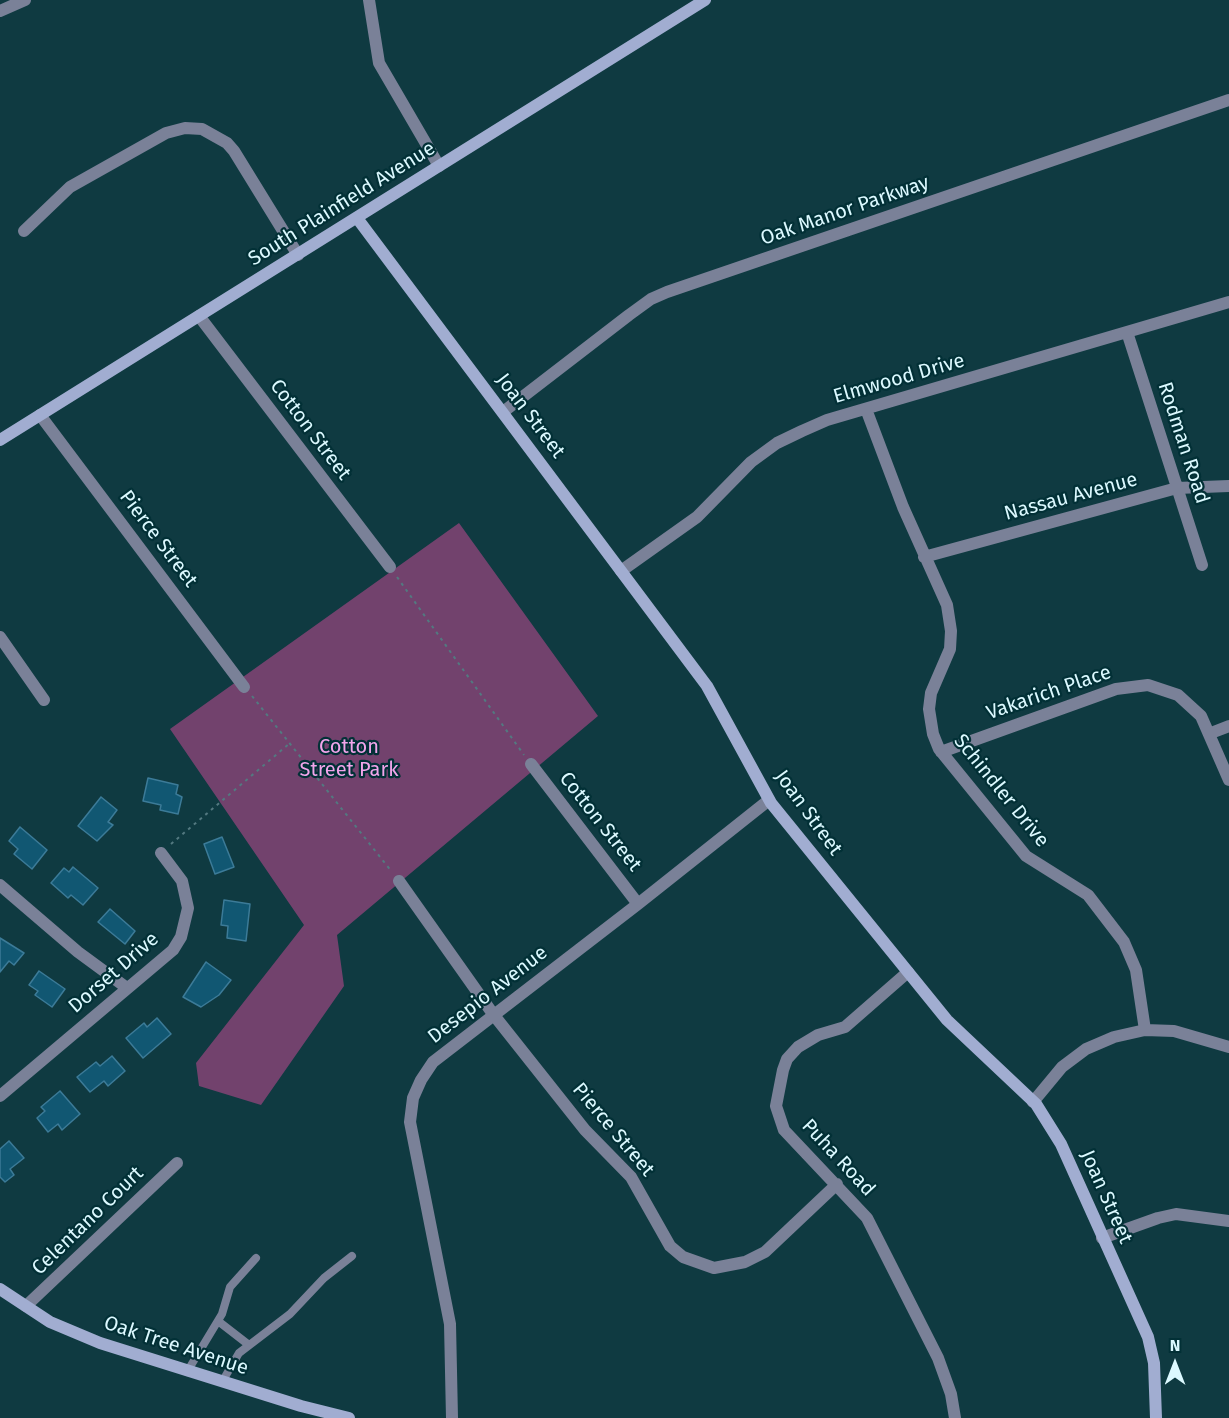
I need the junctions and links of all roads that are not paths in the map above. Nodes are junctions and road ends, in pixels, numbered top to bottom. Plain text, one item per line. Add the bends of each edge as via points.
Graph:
1 (25, 0) edge
2 (369, 0) edge
3 (705, 0) edge
4 (0, 11) edge
5 (1229, 100) edge
6 (439, 166) junction
7 (357, 218) junction
8 (24, 231) dead end
9 (298, 255) junction
10 (1229, 302) edge
11 (199, 316) junction
12 (1128, 332) junction
13 (866, 408) junction
14 (502, 412) junction
15 (40, 415) junction
16 (0, 440) edge
17 (1229, 486) edge
18 (1177, 488) junction
19 (924, 557) junction
20 (1202, 566) dead end
21 (390, 567) road end
22 (621, 571) junction
23 (0, 637) edge
24 (244, 687) road end
25 (44, 700) dead end
26 (1229, 726) edge
27 (1211, 733) junction
28 (941, 752) junction
29 (531, 764) road end
30 (1229, 780) edge
31 (769, 800) junction
32 (161, 853) road end
33 (399, 881) road end
34 (0, 885) edge
35 (639, 904) junction
36 (908, 972) junction
37 (127, 988) junction
38 (493, 1014) junction
39 (1145, 1030) junction
40 (1229, 1047) edge
41 (0, 1096) edge
42 (1033, 1102) junction
43 (177, 1163) dead end
44 (837, 1184) junction
45 (1229, 1221) edge
46 (1102, 1238) junction
47 (352, 1256) dead end
48 (256, 1258) dead end
49 (0, 1289) edge
50 (26, 1306) junction
51 (218, 1321) junction
52 (249, 1345) junction
53 (187, 1371) junction
54 (222, 1382) junction
55 (349, 1418) edge
56 (452, 1418) edge
57 (955, 1418) edge
58 (1156, 1418) edge

1 - 4 street
2 - 6 street via 379,63
3 - 6 street, South Plainfield Avenue
5 - 14 street, Oak Manor Parkway via 667,292 651,299
6 - 7 street, South Plainfield Avenue
7 - 9 street, South Plainfield Avenue
7 - 14 street, Joan Street
8 - 9 street via 70,187 166,133 202,129 234,151
9 - 11 street, South Plainfield Avenue
10 - 12 street, Elmwood Drive
11 - 15 street, South Plainfield Avenue
11 - 21 street, Cotton Street
12 - 13 street, Elmwood Drive
12 - 18 street, Rodman Road
13 - 19 street, Schindler Drive
13 - 22 street, Elmwood Drive via 827,420 777,443 751,462 697,517
14 - 22 street, Joan Street
15 - 16 street, South Plainfield Avenue
15 - 24 street, Pierce Street
17 - 18 street, Nassau Avenue
18 - 19 street, Nassau Avenue
18 - 20 street, Rodman Road
19 - 28 street, Schindler Drive via 951,622 950,649 932,693 930,709 933,734
22 - 31 street, Joan Street via 707,686
23 - 25 street
26 - 27 street
27 - 28 street, Vakarich Place via 1201,716 1178,695 1148,685 1132,685
27 - 30 street, Vakarich Place
28 - 39 street, Schindler Drive via 1026,856 1088,895 1105,916 1132,957
29 - 35 street, Cotton Street
31 - 35 street, Desepio Avenue
31 - 36 street, Joan Street
32 - 37 street, Dorset Drive via 182,881 188,908 186,923 172,950
33 - 38 street, Pierce Street
34 - 37 street
35 - 38 street, Desepio Avenue
36 - 42 street, Joan Street via 947,1020
36 - 44 street, Puha Road via 845,1027 818,1035 798,1047 783,1070 776,1106 784,1130
37 - 41 street, Dorset Drive
38 - 44 street, Pierce Street via 585,1130 631,1177 670,1246 683,1257 714,1268 746,1262 765,1252
38 - 56 street, Desepio Avenue via 433,1062 413,1098 410,1122 450,1324
39 - 40 street via 1187,1033
39 - 42 street via 1086,1049 1051,1077
42 - 46 street, Joan Street via 1061,1144
43 - 50 street, Celentano Court
44 - 57 street, Puha Road via 867,1218 921,1324 945,1376
45 - 46 street via 1176,1214
46 - 58 street, Joan Street via 1148,1338 1154,1363
47 - 52 lane via 324,1278 290,1314
48 - 51 lane via 230,1287
49 - 50 street, Oak Tree Avenue
50 - 53 street, Oak Tree Avenue via 50,1322 100,1343
51 - 52 lane
51 - 53 lane
52 - 54 lane via 239,1353
53 - 54 street, Oak Tree Avenue
54 - 55 street, Oak Tree Avenue

